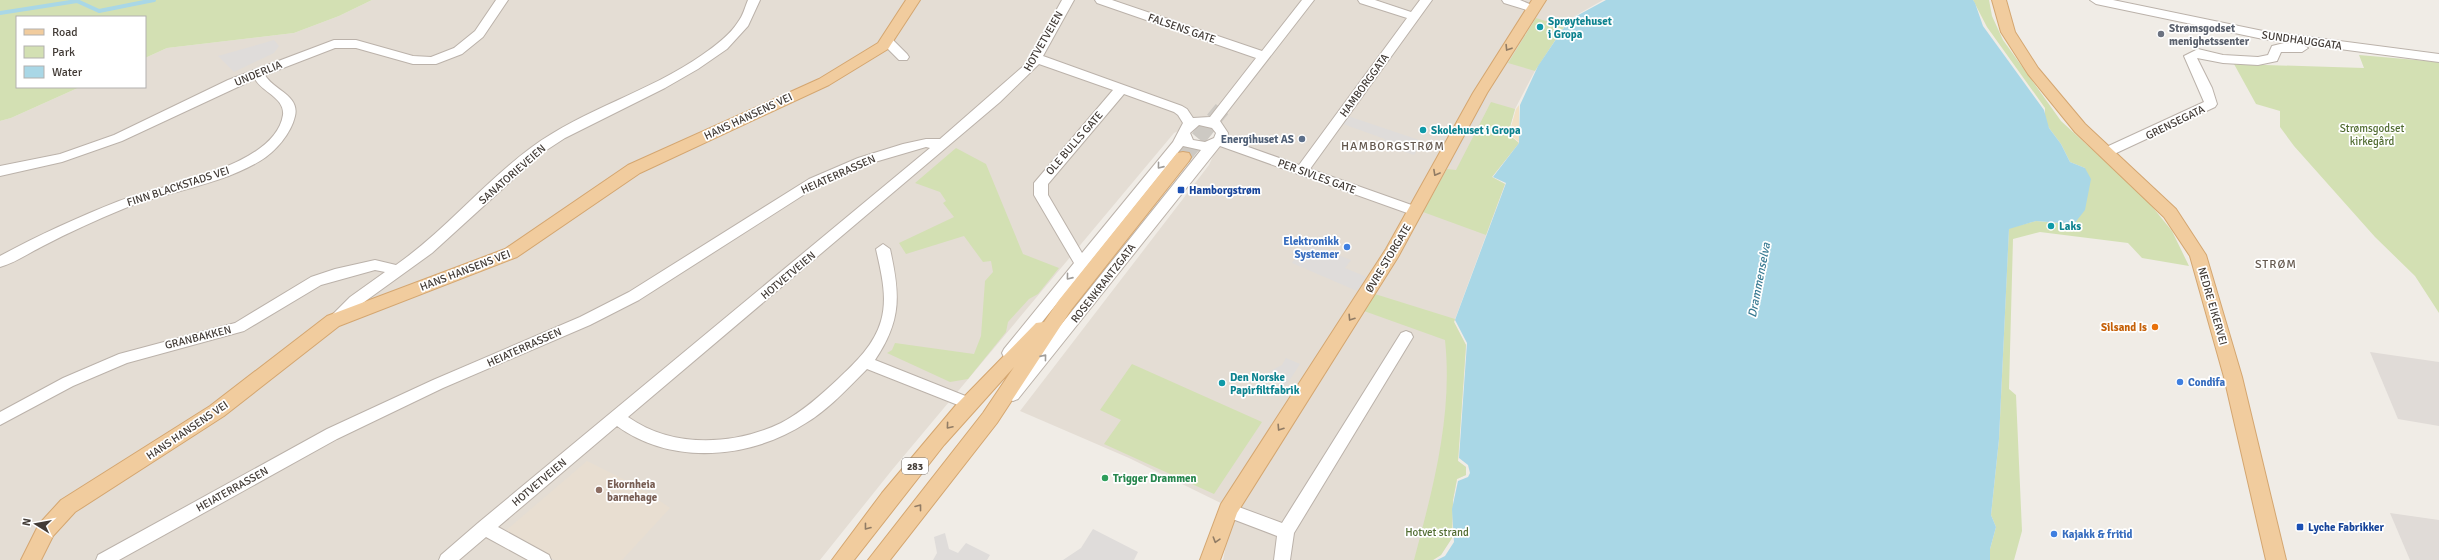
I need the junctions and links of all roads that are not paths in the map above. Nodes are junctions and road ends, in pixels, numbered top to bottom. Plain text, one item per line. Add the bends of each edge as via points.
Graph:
1 (502, 0) edge
2 (754, 0) edge
3 (914, 0) edge
4 (1068, 0) edge
5 (1101, 0) edge
6 (1308, 0) edge
7 (1364, 0) edge
8 (1426, 0) edge
9 (1508, 0) edge
10 (1999, 0) edge
11 (2096, 0) edge
12 (1536, 4) edge
13 (1414, 16) junction
14 (887, 41) junction
15 (2330, 43) junction
16 (1263, 56) junction
17 (903, 57) dead end
18 (1036, 58) junction
19 (2439, 58) edge
20 (258, 73) junction
21 (1121, 89) junction
22 (1213, 122) junction
23 (1187, 129) junction
24 (1215, 143) junction
25 (943, 144) junction
26 (2107, 152) junction
27 (1183, 157) tunnel mouth
28 (1302, 170) junction
29 (0, 171) edge
30 (1415, 211) junction
31 (883, 249) dead end
32 (0, 262) edge
33 (1081, 262) junction
34 (397, 270) junction
35 (1065, 305) junction
36 (333, 321) junction
37 (1406, 337) dead end
38 (865, 362) junction
39 (992, 376) junction
40 (968, 403) junction
41 (616, 417) junction
42 (990, 418) junction
43 (0, 420) edge
44 (1228, 510) junction
45 (484, 528) junction
46 (1286, 532) junction
47 (31, 560) edge
48 (104, 560) edge
49 (447, 560) edge
50 (542, 560) edge
51 (842, 560) edge
52 (878, 560) edge
53 (1210, 560) edge
54 (1282, 560) edge
55 (2276, 560) edge

1 - 20 street, UNDERLIA via 479,34 458,51 432,61 413,60 348,43 334,44
2 - 34 street, SANATORIEVEIEN via 739,31 725,44 666,81 538,149 438,240
3 - 14 main road, HANS HANSENS VEI
4 - 18 street, HOTVETVEIEN
5 - 16 street, FALSENS GATE
6 - 16 street
7 - 13 street
8 - 13 street, HAMBORGGATA
9 - 12 street
10 - 26 main road, NEDRE EIKERVEI via 2008,32 2033,71 2080,128
11 - 15 street, SUNDHAUGGATA via 2210,25
12 -> 30 main road, ØVRE STORGATE via 1480,93
13 - 28 street, HAMBORGGATA
14 - 17 street
14 - 36 main road, HANS HANSENS VEI via 877,51 824,82 634,169 510,253
15 - 19 street, SUNDHAUGGATA
15 - 26 street, GRENSEGATA via 2306,48 2284,47 2276,49 2273,58 2258,61 2192,54 2190,56 2211,104
16 - 22 street
18 - 21 street
18 - 25 street, HOTVETVEIEN via 1023,75
20 - 29 street, UNDERLIA via 186,104 118,138 62,158
20 - 32 street, FINN BLACKSTADS VEI via 264,84 286,100 290,115 281,134 265,150 242,165 211,177 129,201 72,224
21 - 23 street via 1183,112
21 - 33 street, OLE BULLS GATE via 1041,183 1042,195
22 - 23 street via 1201,120
22 - 24 street via 1221,128 1222,133
23 - 24 street via 1185,139 1194,146
23 -> 33 street, ROSENKRANTZGATA
24 - 28 street, PER SIVLES GATE
42 -> 24 street, ROSENKRANTZGATA via 1035,368 1190,170
25 - 41 street, HOTVETVEIEN
25 - 48 street, HEIATERRASSEN via 926,143 863,161 814,182 634,296 585,321 438,384 332,434
26 - 55 main road, NEDRE EIKERVEI via 2170,213 2198,255 2234,377
27 - 35 main road, ROSENKRANTZGATA / 283
28 - 30 street, PER SIVLES GATE
30 -> 44 main road, ØVRE STORGATE via 1360,303
31 - 38 street via 892,301 881,341
33 -> 39 street, ROSENKRANTZGATA
34 - 36 street, SANATORIEVEIEN via 344,309
34 - 43 street, GRANBAKKEN via 375,265 316,281 239,327 151,349 117,361 68,382
35 - 39 main road, ROSENKRANTZGATA / 283
35 - 42 main road, ROSENKRANTZGATA / 283
36 - 47 main road, HANS HANSENS VEI via 217,411 68,506 46,530
37 - 46 street
38 - 40 street
38 - 41 street via 801,419 765,437 709,447 676,445 644,435
39 - 40 main road, ROSENKRANTZGATA / 283
40 -> 51 main road, ROSENKRANTZGATA / 283
41 - 45 street, HOTVETVEIEN
52 -> 42 main road, ROSENKRANTZGATA / 283
44 - 46 street
44 -> 53 main road, ØVRE STORGATE
45 - 49 street, HOTVETVEIEN
45 - 50 street
46 - 54 street

